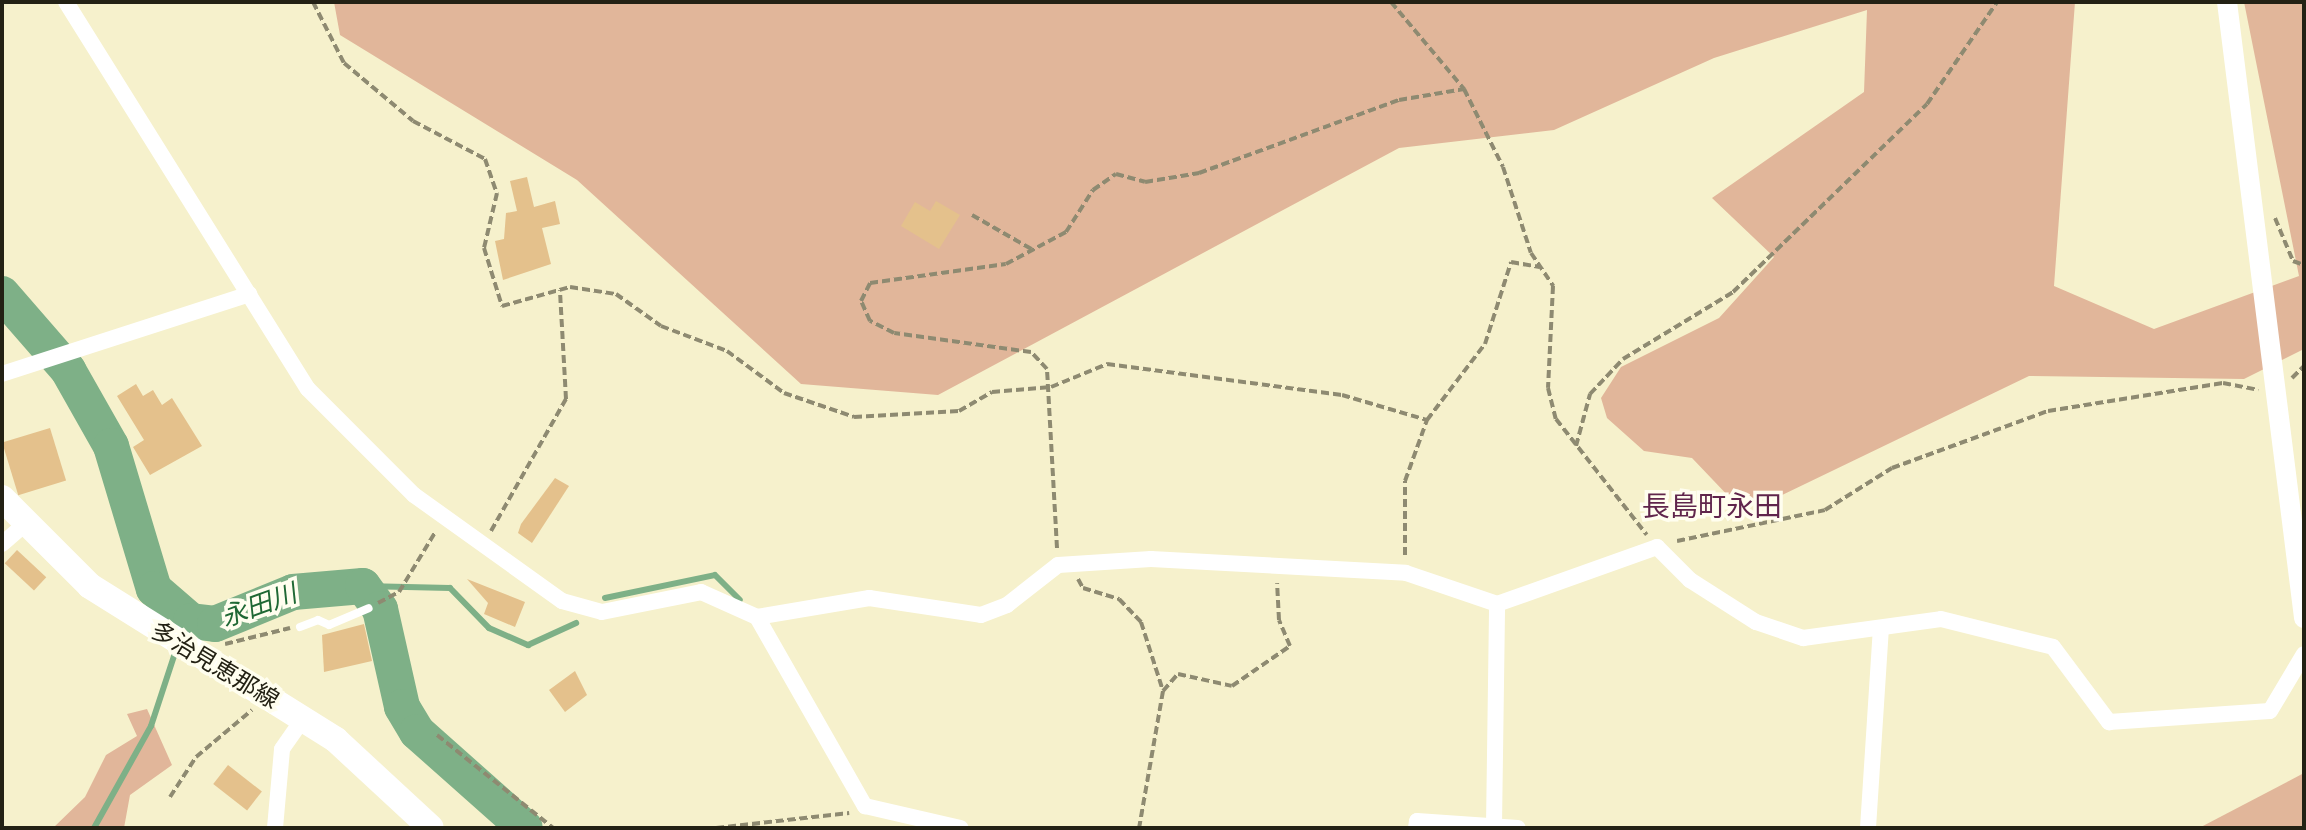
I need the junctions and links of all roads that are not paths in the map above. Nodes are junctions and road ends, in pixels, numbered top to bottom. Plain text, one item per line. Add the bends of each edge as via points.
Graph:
1 (66, 2) edge
2 (2227, 2) edge
3 (249, 294) junction
4 (2, 374) edge
5 (2, 498) edge
6 (24, 525) junction
7 (2, 544) edge
8 (2301, 544) edge
9 (1497, 604) junction
10 (369, 608) dead end
11 (757, 617) junction
12 (2304, 618) edge
13 (300, 627) road end
14 (1881, 629) junction
15 (2304, 654) edge
16 (303, 719) junction
17 (1494, 826) junction
18 (275, 828) edge
19 (431, 828) edge
20 (960, 828) edge
21 (1416, 828) edge
22 (1518, 828) edge
23 (1868, 828) edge

1 - 3 street
2 - 8 street via 2276,394
3 - 4 street
3 - 11 street via 308,389 444,519 485,541 527,580 589,609 659,605 701,592
5 - 6 main road, 多治見恵那線
6 - 7 street
6 - 16 main road, 多治見恵那線 via 90,586
8 - 12 street
9 - 11 street via 1406,573 1276,561 1063,565 1007,605 981,615 869,598
9 - 14 street via 1657,547 1690,580 1756,622 1823,640
9 - 17 street
10 - 13 lane via 329,625 318,620
11 - 20 street via 865,806
14 - 15 street via 1941,619 2053,647 2109,722 2270,711
14 - 23 street
16 - 18 street via 282,749
16 - 19 main road, 多治見恵那線 via 383,778
17 - 21 street via 1417,821
17 - 22 street

